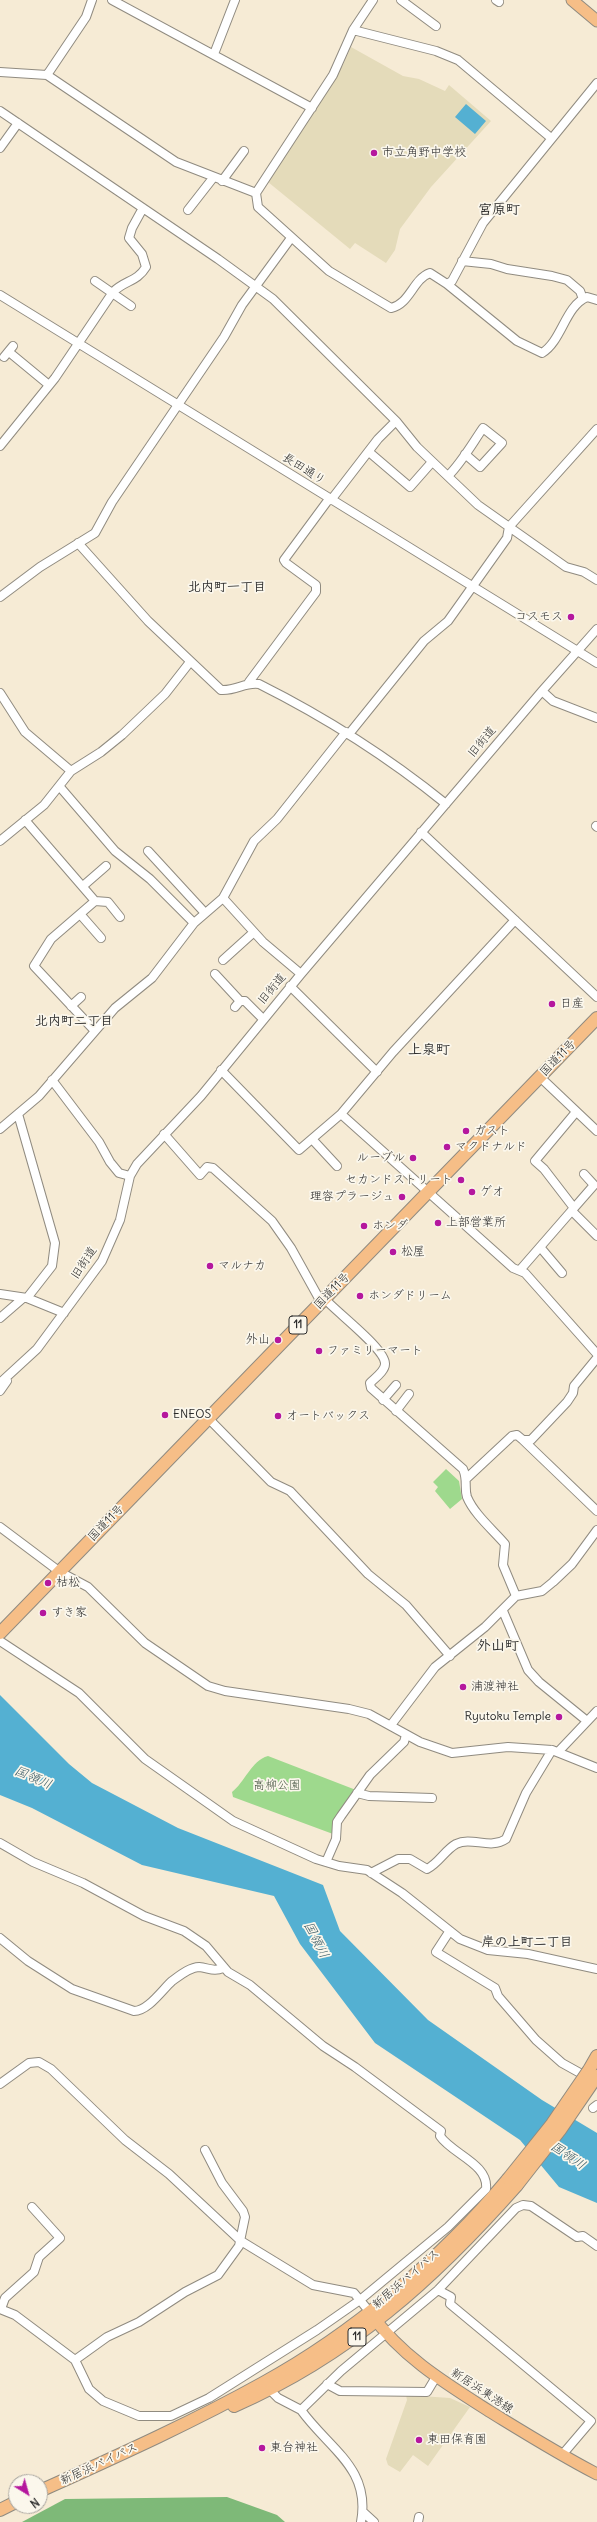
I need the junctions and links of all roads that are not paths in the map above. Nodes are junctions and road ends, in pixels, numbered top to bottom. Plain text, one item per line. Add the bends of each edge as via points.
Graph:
1 (92, 0) edge
2 (112, 0) edge
3 (235, 0) edge
4 (373, 0) edge
5 (401, 0) edge
6 (572, 0) edge
7 (597, 20) edge
8 (436, 26) dead end
9 (354, 30) junction
10 (214, 54) junction
11 (0, 72) edge
12 (47, 75) junction
13 (597, 83) edge
14 (312, 108) junction
15 (0, 112) edge
16 (18, 123) junction
17 (551, 138) junction
18 (0, 148) edge
19 (244, 151) dead end
20 (213, 178) junction
21 (222, 181) junction
22 (256, 193) junction
23 (143, 208) junction
24 (188, 210) dead end
25 (292, 238) junction
26 (462, 261) junction
27 (95, 281) dead end
28 (447, 284) junction
29 (256, 286) junction
30 (113, 292) junction
31 (0, 295) edge
32 (583, 299) junction
33 (597, 300) edge
34 (131, 306) dead end
35 (78, 344) junction
36 (9, 351) dead end
37 (49, 385) junction
38 (177, 405) junction
39 (396, 421) junction
40 (597, 429) edge
41 (0, 446) edge
42 (369, 452) junction
43 (465, 454) junction
44 (432, 462) junction
45 (448, 476) junction
46 (330, 499) junction
47 (509, 527) junction
48 (78, 543) junction
49 (595, 575) edge
50 (472, 587) junction
51 (0, 597) edge
52 (597, 629) edge
53 (576, 652) junction
54 (190, 662) junction
55 (597, 663) edge
56 (249, 682) junction
57 (542, 691) junction
58 (0, 693) edge
59 (597, 718) edge
60 (347, 733) junction
61 (71, 771) junction
62 (60, 787) junction
63 (446, 804) junction
64 (25, 820) junction
65 (421, 832) junction
66 (0, 841) edge
67 (148, 852) dead end
68 (106, 866) dead end
69 (83, 886) junction
70 (223, 898) junction
71 (95, 901) junction
72 (205, 913) junction
73 (80, 914) junction
74 (120, 917) dead end
75 (515, 920) junction
76 (194, 923) junction
77 (254, 932) junction
78 (100, 938) dead end
79 (223, 960) dead end
80 (301, 974) junction
81 (216, 979) dead end
82 (290, 986) junction
83 (81, 997) dead end
84 (597, 997) edge
85 (71, 1006) junction
86 (597, 1018) edge
87 (264, 1019) junction
88 (94, 1030) junction
89 (221, 1070) junction
90 (377, 1072) junction
91 (540, 1077) junction
92 (52, 1080) junction
93 (576, 1112) junction
94 (18, 1114) junction
95 (341, 1114) junction
96 (0, 1129) edge
97 (597, 1131) edge
98 (164, 1134) junction
99 (312, 1139) junction
100 (337, 1166) dead end
101 (584, 1174) dead end
102 (130, 1176) junction
103 (429, 1192) junction
104 (573, 1210) junction
105 (597, 1236) edge
106 (540, 1247) junction
107 (520, 1270) junction
108 (562, 1273) dead end
109 (0, 1294) edge
110 (24, 1298) junction
111 (322, 1300) junction
112 (64, 1313) junction
113 (0, 1318) edge
114 (597, 1354) edge
115 (597, 1358) edge
116 (7, 1378) junction
117 (0, 1383) edge
118 (396, 1385) dead end
119 (0, 1391) edge
120 (409, 1394) dead end
121 (383, 1400) junction
122 (396, 1411) junction
123 (208, 1418) junction
124 (524, 1440) junction
125 (467, 1478) junction
126 (597, 1511) edge
127 (0, 1527) edge
128 (597, 1530) edge
129 (60, 1572) junction
130 (516, 1596) junction
131 (503, 1611) junction
132 (0, 1633) edge
133 (0, 1642) edge
134 (450, 1656) junction
135 (597, 1711) edge
136 (587, 1721) junction
137 (391, 1725) junction
138 (406, 1735) junction
139 (556, 1751) junction
140 (597, 1768) edge
141 (357, 1793) junction
142 (432, 1798) dead end
143 (0, 1843) edge
144 (326, 1862) junction
145 (371, 1873) junction
146 (449, 1932) junction
147 (0, 1938) edge
148 (223, 1968) junction
149 (597, 1969) edge
150 (597, 2056) edge
151 (593, 2073) edge
152 (597, 2082) edge
153 (0, 2084) edge
154 (205, 2150) dead end
155 (513, 2182) junction
156 (32, 2207) dead end
157 (241, 2241) junction
158 (597, 2246) edge
159 (438, 2290) junction
160 (360, 2300) junction
161 (1, 2309) edge
162 (369, 2311) junction
163 (376, 2322) junction
164 (386, 2333) junction
165 (75, 2360) junction
166 (436, 2377) junction
167 (327, 2384) junction
168 (267, 2387) junction
169 (301, 2410) junction
170 (562, 2456) junction
171 (597, 2474) edge
172 (48, 2487) edge
173 (363, 2512) junction
174 (361, 2522) edge
175 (374, 2522) edge

1 - 12 street via 86,18
2 - 10 street
3 - 10 street
4 - 9 street
5 - 8 street
6 - 7 main road
9 - 14 street via 333,75
9 - 17 street via 436,51 458,60
10 - 14 street
11 - 12 street
12 - 20 street via 176,162
13 - 17 street
14 - 22 street
15 - 16 street
16 - 18 street
16 - 23 street
17 - 26 street via 483,223
19 - 21 street
20 - 21 street
20 - 24 street
21 - 22 street
22 - 25 street via 258,207
23 - 29 street
23 - 30 street via 132,228 130,238 146,266 137,279 122,284
25 - 28 street via 329,271 391,308 400,306 424,276 430,274
25 - 29 street
26 - 28 street
26 - 32 street via 567,280 580,290
27 - 30 street
28 - 32 street via 517,341 542,353
29 - 38 street
29 - 39 street via 288,314
30 - 34 street
30 - 35 street
31 - 35 street, 長田通り
32 - 33 street
35 - 37 street
35 - 38 street, 長田通り
36 - 37 street via 30,365
37 - 41 street
38 - 46 street, 長田通り
38 - 48 street via 95,532
39 - 42 street
39 - 44 street via 405,435
40 - 47 street
42 - 44 street via 410,487
42 - 46 street
43 - 43 street via 483,428 502,443 480,468
43 - 45 street
44 - 45 street
45 - 47 street via 478,505
46 - 50 street, 長田通り
46 - 56 street via 284,560 316,585 316,592
47 - 49 street via 566,568
47 - 50 street via 507,538
48 - 51 street
48 - 54 street via 148,621
50 - 53 street, 長田通り
50 - 60 street via 448,621 424,641
52 - 53 street, 旧街道
53 - 55 street, 長田通り
53 - 57 street, 旧街道
54 - 56 street via 221,690 233,691
54 - 61 street via 165,694 122,735
56 - 60 street via 259,684 291,700
57 - 59 street via 553,701
57 - 63 street, 旧街道
58 - 61 street via 25,732
60 - 63 street via 419,782
60 - 70 street via 276,819 254,841
61 - 62 street
62 - 64 street via 44,805
62 - 76 street via 114,851 150,879
63 - 65 street, 旧街道
64 - 66 street
64 - 69 street
65 - 75 street
65 - 80 street, 旧街道
67 - 72 street
68 - 69 street
69 - 71 street
70 - 72 street
70 - 77 street
71 - 73 street
71 - 74 street via 108,902
72 - 76 street
73 - 78 street
73 - 85 street via 51,939 34,966
75 - 84 street
75 - 90 street
76 - 88 street via 152,978 115,1008
77 - 79 street
77 - 80 street
80 - 82 street, 旧街道
81 - 87 street via 238,1004 244,1001
82 - 87 street, 旧街道
82 - 90 street via 317,1017 344,1036
83 - 85 street
85 - 88 street
86 - 91 highway, 国道11号 / 11
87 - 89 street, 旧街道
88 - 92 street
89 - 98 street, 旧街道 via 201,1096
89 - 99 street via 299,1150
90 - 95 street
91 - 93 street
91 - 103 highway, 国道11号 / 11
92 - 94 street via 39,1096
92 - 102 street via 99,1142 110,1162 119,1173
93 - 97 street
93 - 104 street via 535,1161 544,1169
94 - 96 street
94 - 110 street via 55,1242 52,1266
95 - 99 street
95 - 103 street
98 - 102 street, 旧街道 via 137,1164
98 - 111 street via 200,1175 207,1167 213,1168 272,1221
99 - 100 street
101 - 104 street via 594,1185
102 - 112 street, 旧街道 via 120,1220 102,1261
103 - 107 street via 513,1268
103 - 111 highway, 国道11号 / 11
104 - 105 street
104 - 106 street
106 - 107 street
106 - 108 street
107 - 114 street
109 - 110 street
110 - 112 street
110 - 113 street
111 - 121 street via 372,1341 383,1357 383,1369 370,1383 371,1388
111 - 123 highway, 国道11号 / 11
112 - 116 street, 旧街道 via 37,1349
115 - 124 street via 574,1386 567,1402 531,1440
116 - 117 street, 旧街道
116 - 119 street via 7,1383
118 - 121 street
120 - 122 street
121 - 122 street
122 - 125 street via 463,1469
123 - 129 highway, 国道11号 / 11
123 - 134 street via 270,1482 290,1491 368,1574 406,1605
124 - 125 street via 517,1435 512,1436
124 - 126 street
125 - 130 street via 467,1496 471,1504 505,1544 503,1565
127 - 129 street
128 - 130 street via 572,1564 542,1591
129 - 132 highway, 国道11号 / 11
129 - 137 street via 88,1588 145,1643 208,1686 225,1691 349,1709 369,1714
130 - 131 street
131 - 134 street
131 - 136 street via 528,1670
133 - 144 street via 79,1694 145,1759 217,1812 233,1822
134 - 137 street via 435,1667
135 - 136 street
136 - 139 street
137 - 138 street
138 - 139 street via 452,1753 508,1746
138 - 141 street via 404,1742 370,1775
139 - 140 street
139 - 145 street via 526,1793 506,1839 500,1843 464,1842 456,1844 427,1869 410,1860 398,1859
141 - 142 street via 368,1796
141 - 144 street via 337,1822 336,1839
143 - 148 street via 33,1862 83,1883 144,1916 184,1931 206,1946
144 - 145 street
145 - 146 street
146 - 149 street via 488,1950 528,1954
146 - 152 street via 436,1952 496,1988 498,1996 536,2040 562,2063
147 - 148 street via 28,1961 72,1989 134,2011 144,2008 172,1982 192,1968
148 - 160 street via 250,1985 323,2046 441,2131 440,2136 445,2143 480,2169 487,2180 486,2188 448,2227
150 - 151 highway, 新居浜バイパス / 11
151 - 155 highway, 新居浜バイパス / 11, bridge via 560,2130
153 - 157 street via 29,2063 39,2062 51,2069 125,2140 169,2174
154 - 157 street via 222,2183 243,2211
155 - 162 highway, 新居浜バイパス / 11
155 - 163 highway, 新居浜バイパス / 11 via 456,2252
156 - 161 street via 60,2238 39,2257 34,2272 5,2298
157 - 160 street via 313,2285 354,2293
157 - 165 street via 218,2275 185,2292 139,2322 107,2337
158 - 159 street via 583,2236 577,2237 531,2206 523,2205 516,2208
159 - 164 street
159 - 170 street via 451,2297 450,2304 591,2421
160 - 162 street
160 - 165 street via 208,2398 171,2416 139,2416 103,2401 89,2390
161 - 165 street via 15,2315
162 - 163 main road, 新居浜東港線
162 - 168 highway, 新居浜バイパス / 11
163 - 164 main road, 新居浜東港線
163 - 168 highway, 新居浜バイパス / 11 via 346,2346
164 - 166 main road, 新居浜東港線 via 415,2362
164 - 167 street
166 - 167 street via 427,2392 340,2391
166 - 170 main road, 新居浜東港線
167 - 169 street
168 - 169 street via 278,2398
168 - 172 highway, 新居浜バイパス / 11
169 - 173 street via 350,2465 358,2478
170 - 171 main road, 新居浜東港線
173 - 174 street
173 - 175 street

